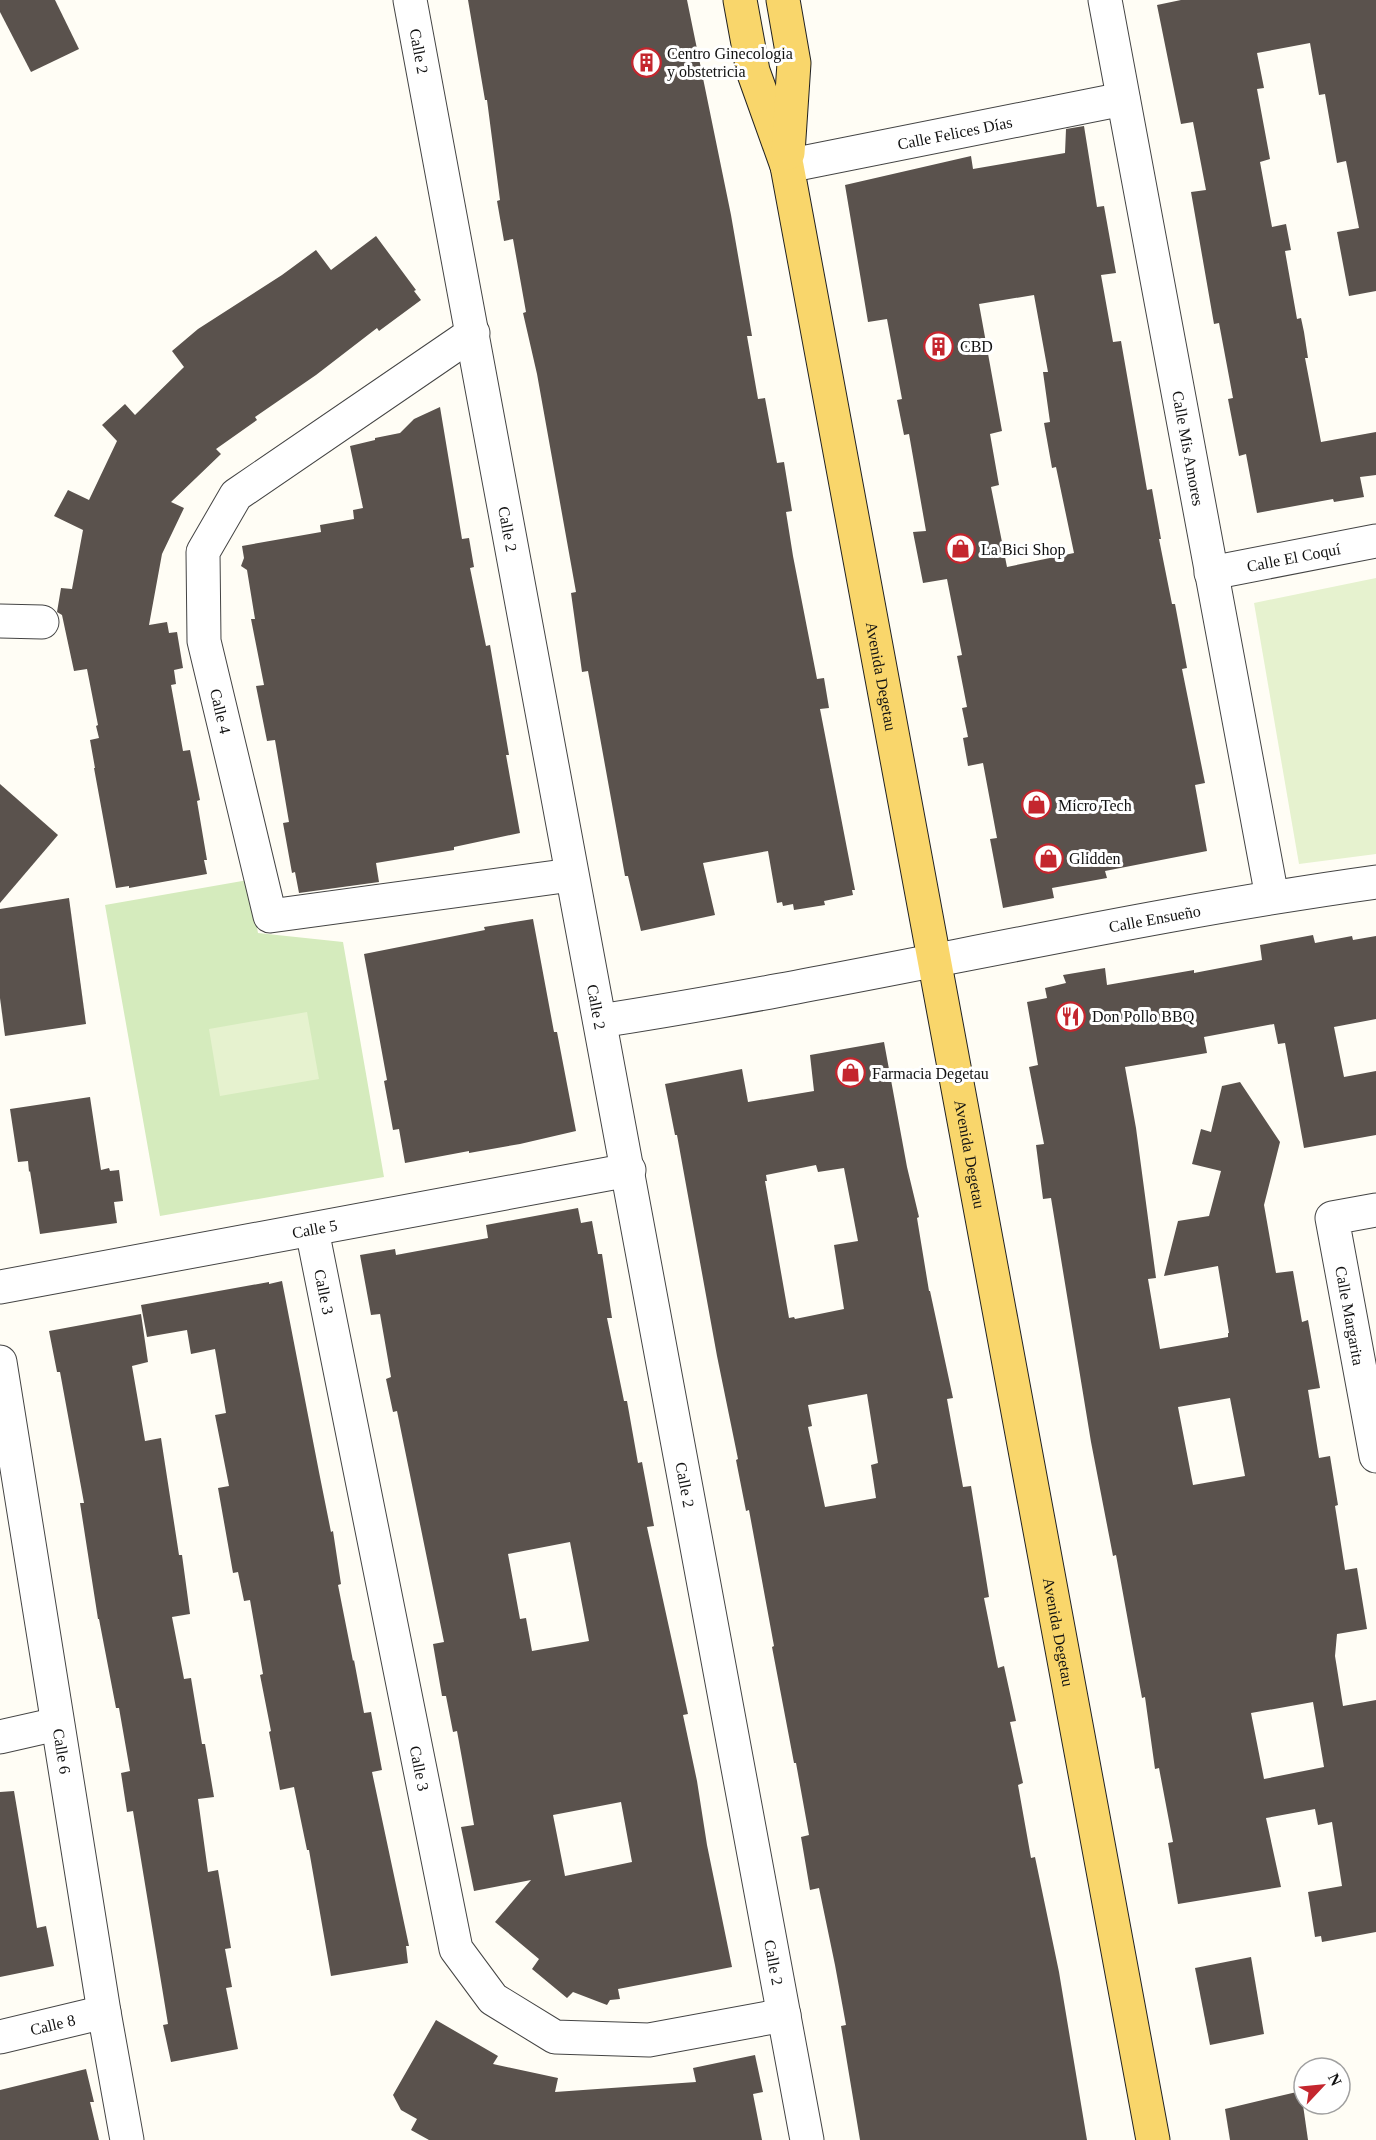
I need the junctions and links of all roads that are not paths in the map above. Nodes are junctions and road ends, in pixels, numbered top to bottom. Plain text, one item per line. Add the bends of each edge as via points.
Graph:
1 (410, 0) edge
2 (740, 0) edge
3 (783, 0) edge
4 (1105, 0) edge
5 (1123, 99) junction
6 (787, 166) junction
7 (473, 333) junction
8 (1376, 541) edge
9 (1211, 573) junction
10 (0, 621) edge
11 (42, 622) dead end
12 (571, 875) junction
13 (1376, 882) edge
14 (1272, 897) junction
15 (935, 962) junction
16 (600, 1022) junction
17 (629, 1170) junction
18 (1376, 1210) edge
19 (312, 1230) junction
20 (0, 1287) edge
21 (0, 1362) edge
22 (1376, 1456) edge
23 (57, 1724) junction
24 (0, 1737) edge
25 (104, 2012) junction
26 (784, 2015) junction
27 (0, 2037) edge
28 (128, 2140) edge
29 (807, 2140) edge
30 (1153, 2140) edge

1 - 7 street, Calle 2
2 - 6 main road, Avenida Degetau via 753,71
3 - 6 main road, Avenida Degetau via 794,63
4 - 5 street, Calle Mis Amores
5 - 6 street, Calle Felices Días
5 - 9 street, Calle Mis Amores
6 - 15 main road, Avenida Degetau
7 - 12 street, Calle 2
7 - 12 street, Calle 4 via 236,495 203,552 204,641 270,916
8 - 9 street, Calle El Coquí
9 - 14 street, Calle Mis Amores
10 - 11 street
12 - 16 street, Calle 2
13 - 14 street, Calle Ensueño
14 - 15 street, Calle Ensueño
15 - 16 street, Calle Ensueño
15 - 30 main road, Avenida Degetau
16 - 17 street, Calle 2
17 - 19 street, Calle 5
17 - 26 street, Calle 2
18 - 22 street, Calle Margarita via 1332,1218
19 - 20 street, Calle 5
19 - 26 street, Calle 3 via 456,1949 493,2000 555,2037 649,2040
21 - 23 street, Calle 6
23 - 24 street
23 - 25 street, Calle 6
25 - 27 street, Calle 8
25 - 28 street, Calle 6
26 - 29 street, Calle 2

